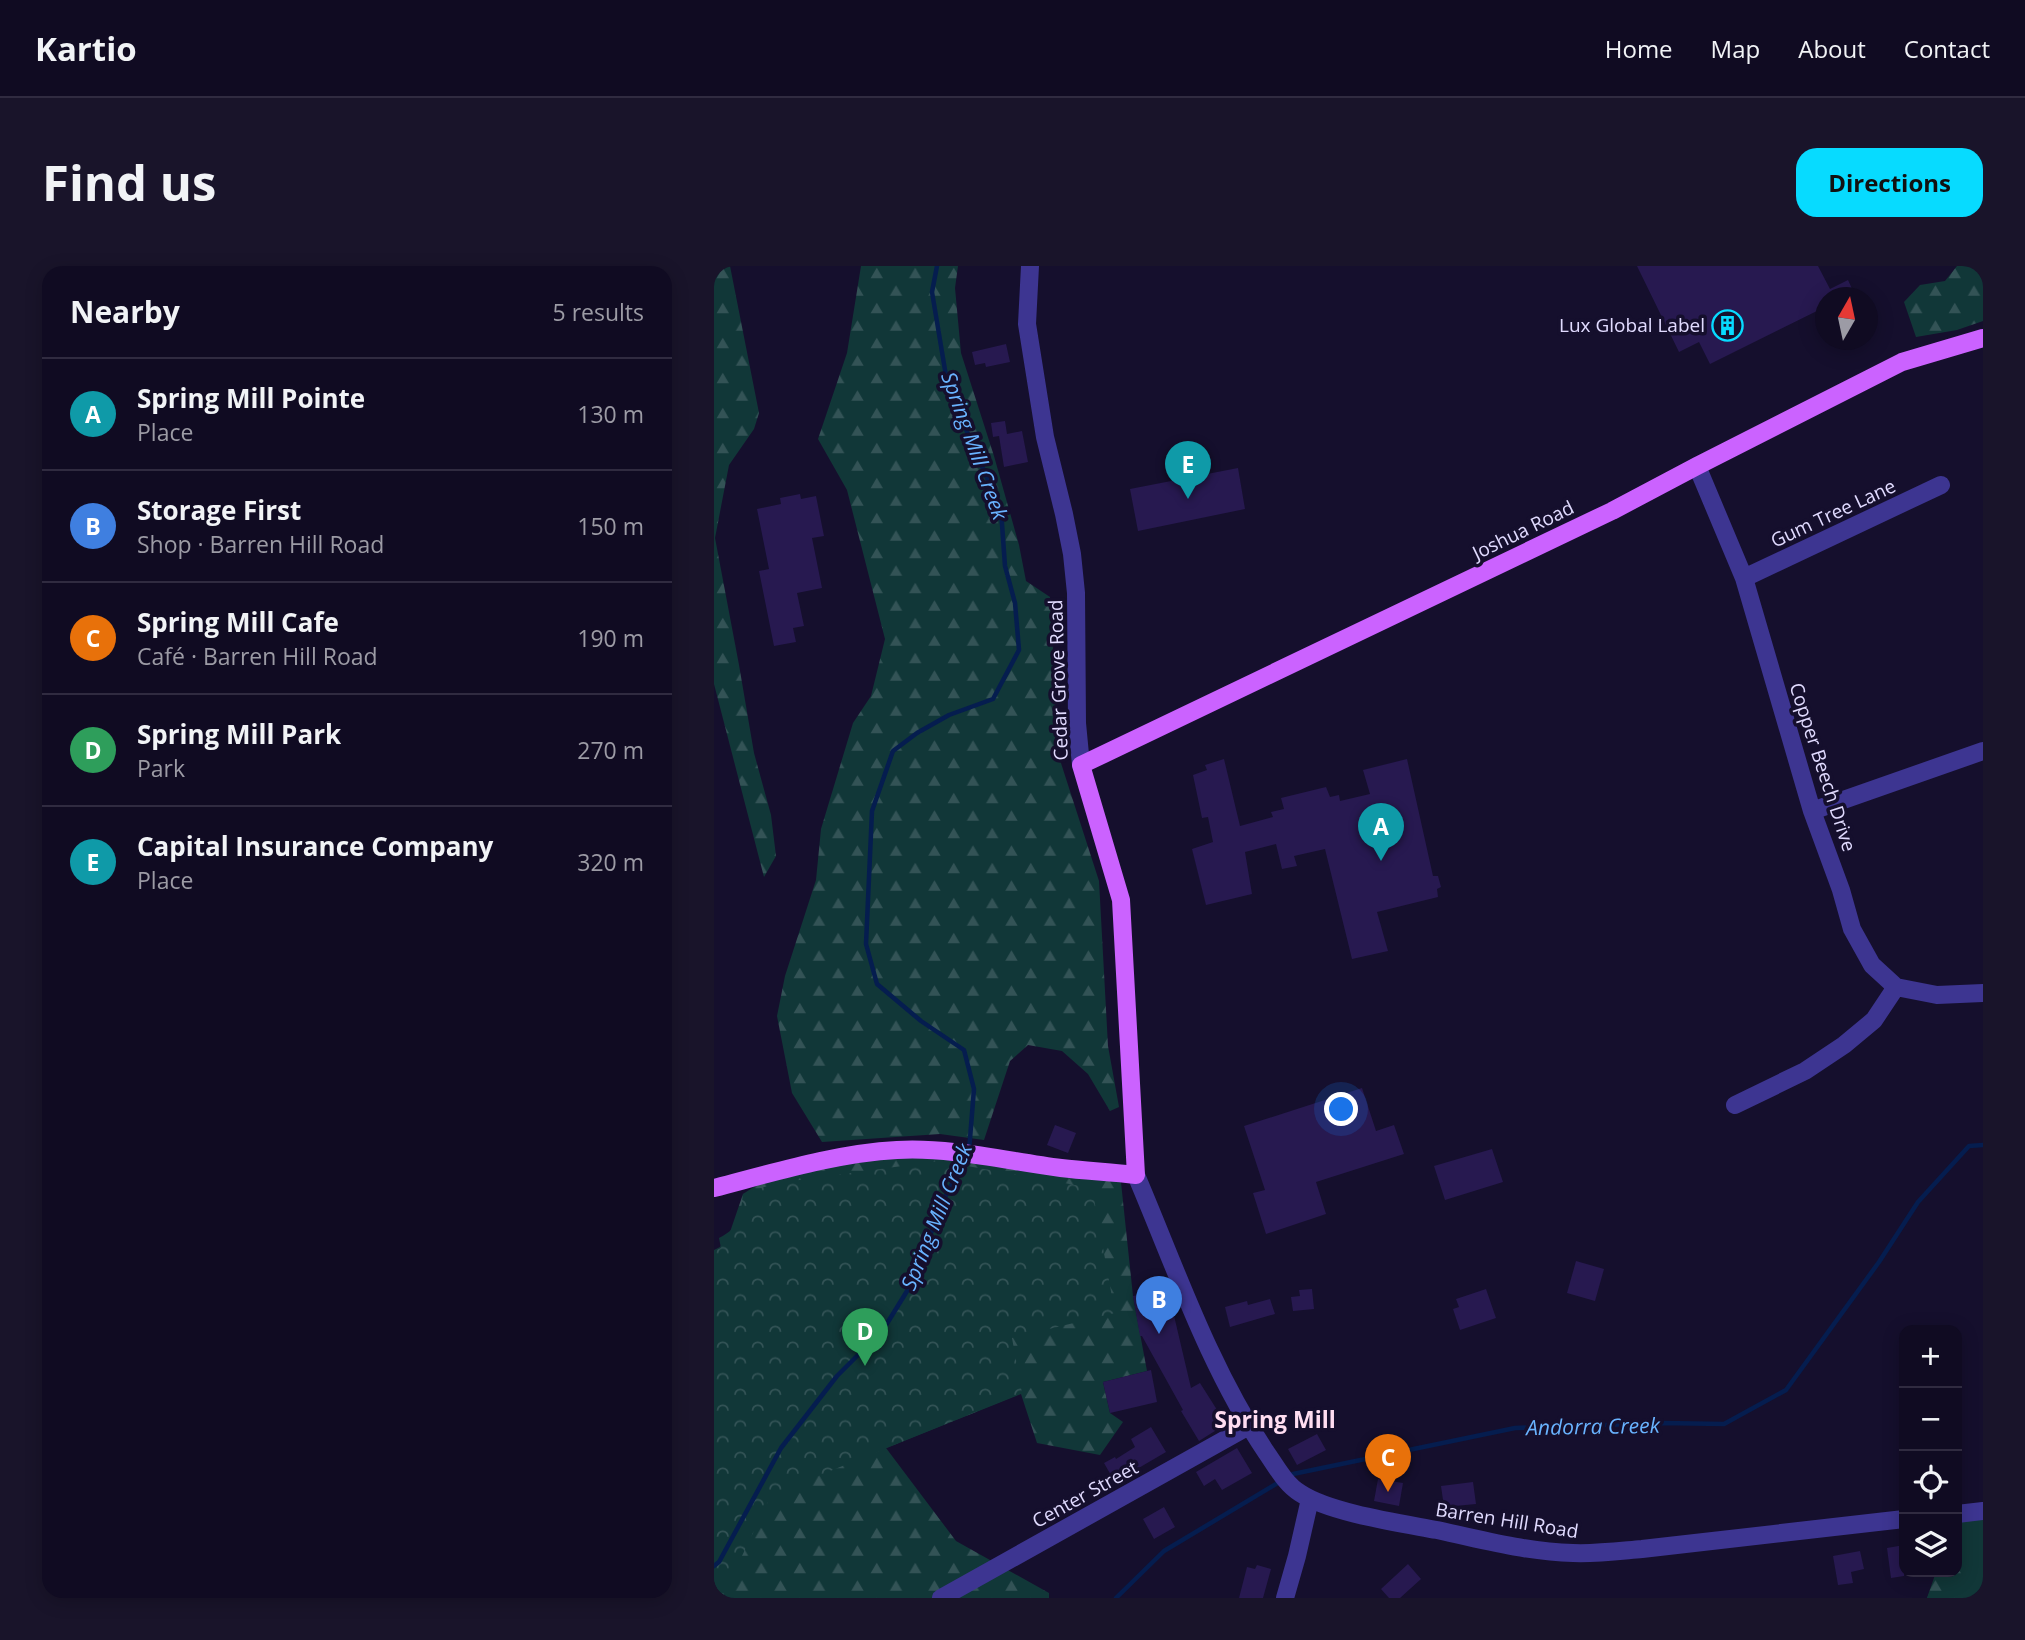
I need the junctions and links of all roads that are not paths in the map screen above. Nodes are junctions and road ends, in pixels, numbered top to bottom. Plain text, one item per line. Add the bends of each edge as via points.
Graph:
1 (1030, 266) edge
2 (1983, 338) edge
3 (1697, 466) junction
4 (1941, 485) dead end
5 (1744, 578) junction
6 (1983, 751) edge
7 (1081, 765) junction
8 (1812, 811) junction
9 (1896, 987) junction
10 (1983, 993) edge
11 (1735, 1105) dead end
12 (1136, 1175) junction
13 (714, 1188) edge
14 (1249, 1426) junction
15 (1310, 1499) junction
16 (1983, 1511) edge
17 (1962, 1513) edge
18 (1899, 1520) edge
19 (941, 1598) edge
20 (1285, 1598) edge

1 - 7 street, Cedar Grove Road via 1027,324 1076,593
2 - 3 main road, Joshua Road via 1902,362
3 - 5 street, Copper Beech Drive
3 - 7 main road, Joshua Road
4 - 5 street, Gum Tree Lane
5 - 8 street, Copper Beech Drive
6 - 8 street
7 - 12 main road, Cedar Grove Road via 1121,900
8 - 9 street, Copper Beech Drive via 1852,929 1872,965
9 - 10 street via 1937,995
9 - 11 street via 1874,1020 1844,1045 1805,1072
12 - 13 main road via 899,1150 778,1171
12 - 14 street, Barren Hill Road via 1213,1360
14 - 15 street, Barren Hill Road via 1289,1484
14 - 19 street, Center Street
15 - 18 street, Barren Hill Road via 1464,1536 1572,1553
15 - 20 street
16 - 17 street

